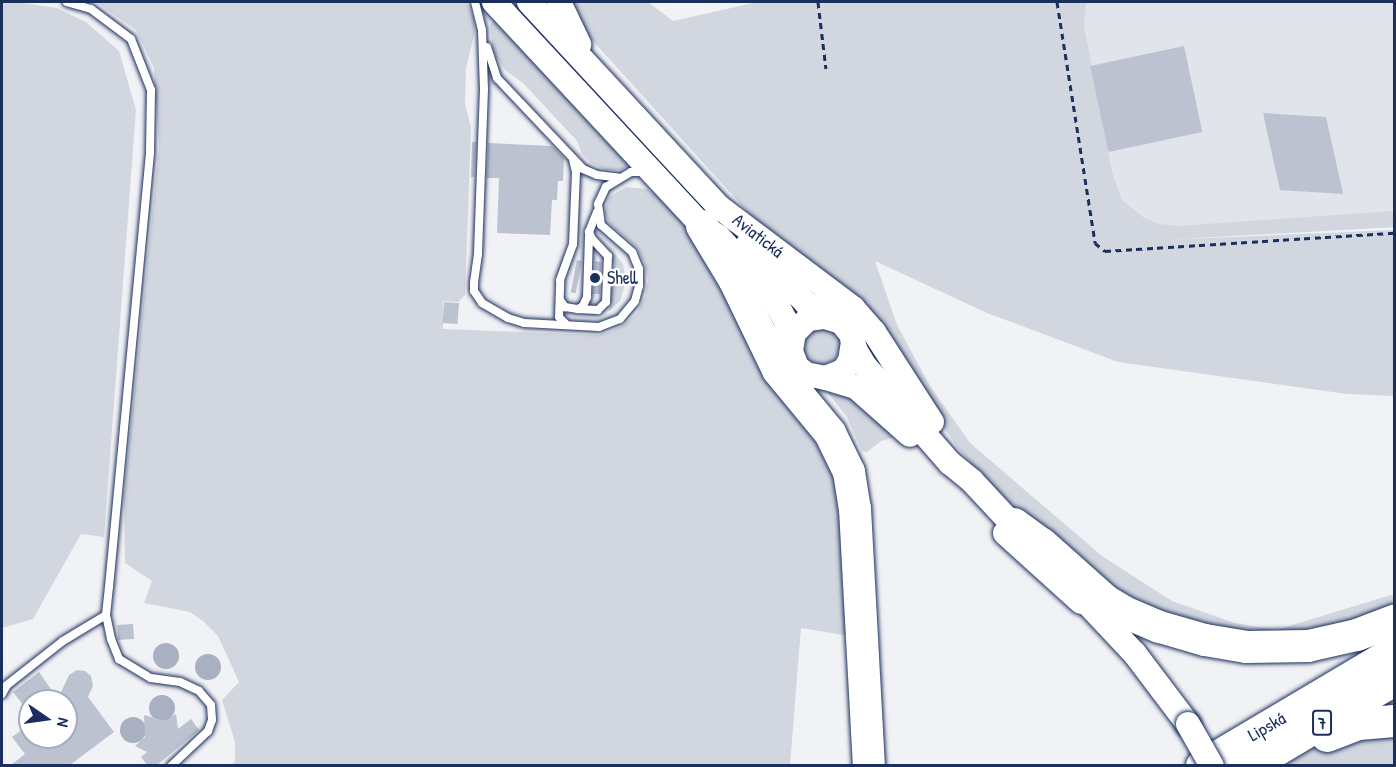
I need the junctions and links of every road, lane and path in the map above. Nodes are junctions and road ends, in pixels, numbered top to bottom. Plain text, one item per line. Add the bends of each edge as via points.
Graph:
1 (67, 2) edge
2 (475, 2) edge
3 (494, 2) edge
4 (529, 2) edge
5 (559, 2) edge
6 (818, 2) edge
7 (1057, 2) edge
8 (483, 30) junction
9 (826, 69) dead end
10 (593, 71) junction
11 (571, 156) junction
12 (657, 177) junction
13 (620, 178) junction
14 (597, 212) junction
15 (710, 216) junction
16 (589, 232) junction
17 (1395, 233) edge
18 (560, 299) junction
19 (577, 309) junction
20 (834, 318) junction
21 (567, 325) junction
22 (853, 342) junction
23 (794, 359) junction
24 (826, 378) junction
25 (972, 481) junction
26 (1014, 524) junction
27 (859, 601) junction
28 (1095, 613) junction
29 (106, 615) junction
30 (1395, 621) edge
31 (1395, 652) edge
32 (1395, 680) edge
33 (2, 692) edge
34 (1395, 720) edge
35 (171, 765) edge
36 (869, 765) edge
37 (1202, 765) edge
38 (1212, 765) edge
39 (1252, 765) edge

1 - 29 lane via 91,9 131,39 152,90 150,153
2 - 8 lane
3 - 12 main road, Aviatická
4 - 10 main road, Aviatická
5 - 10 main road
6 - 9 path
7 - 17 path via 1095,243 1106,251
8 - 11 lane via 497,78
8 - 21 lane via 484,100 474,291 486,306 515,322
10 - 15 main road, Aviatická
11 - 13 lane via 587,172
11 - 18 lane via 576,172 573,244 561,272
12 - 13 lane via 639,171
12 - 15 main road, Aviatická
13 - 14 lane via 602,191
14 - 16 lane
14 - 21 lane via 605,230 632,252 639,269 637,294 632,307 613,323 599,327
15 - 20 main road via 731,226 793,292 814,309
15 - 23 main road, Aviatická via 719,237 773,297 786,321
15 - 25 main road, Aviatická via 835,294 864,320
15 - 27 highway via 735,281 778,370 820,420 843,458 853,490
16 - 19 lane via 587,297
16 - 19 lane via 608,256 607,298 598,310
18 - 19 lane via 565,307
18 - 21 lane via 560,320
20 - 22 main road via 847,327
20 - 23 main road via 816,316 794,333
22 - 24 main road via 850,361 843,371
22 - 25 main road via 865,366 950,463
23 - 24 main road via 813,377
23 - 27 highway via 839,416 859,463 867,549
24 - 28 main road via 862,392 923,446 1014,542
25 - 26 main road
26 - 28 main road
26 - 30 highway via 1124,612 1205,640 1246,647 1308,646 1358,635
27 - 36 highway
28 - 38 main road, bridge via 1135,654 1188,724
29 - 33 lane via 63,641
29 - 35 lane via 120,658 151,678 180,682 199,691 211,705 208,731
31 - 37 highway, Lipská / 7
32 - 39 highway, Lipská / 7
34 - 39 highway via 1346,728

